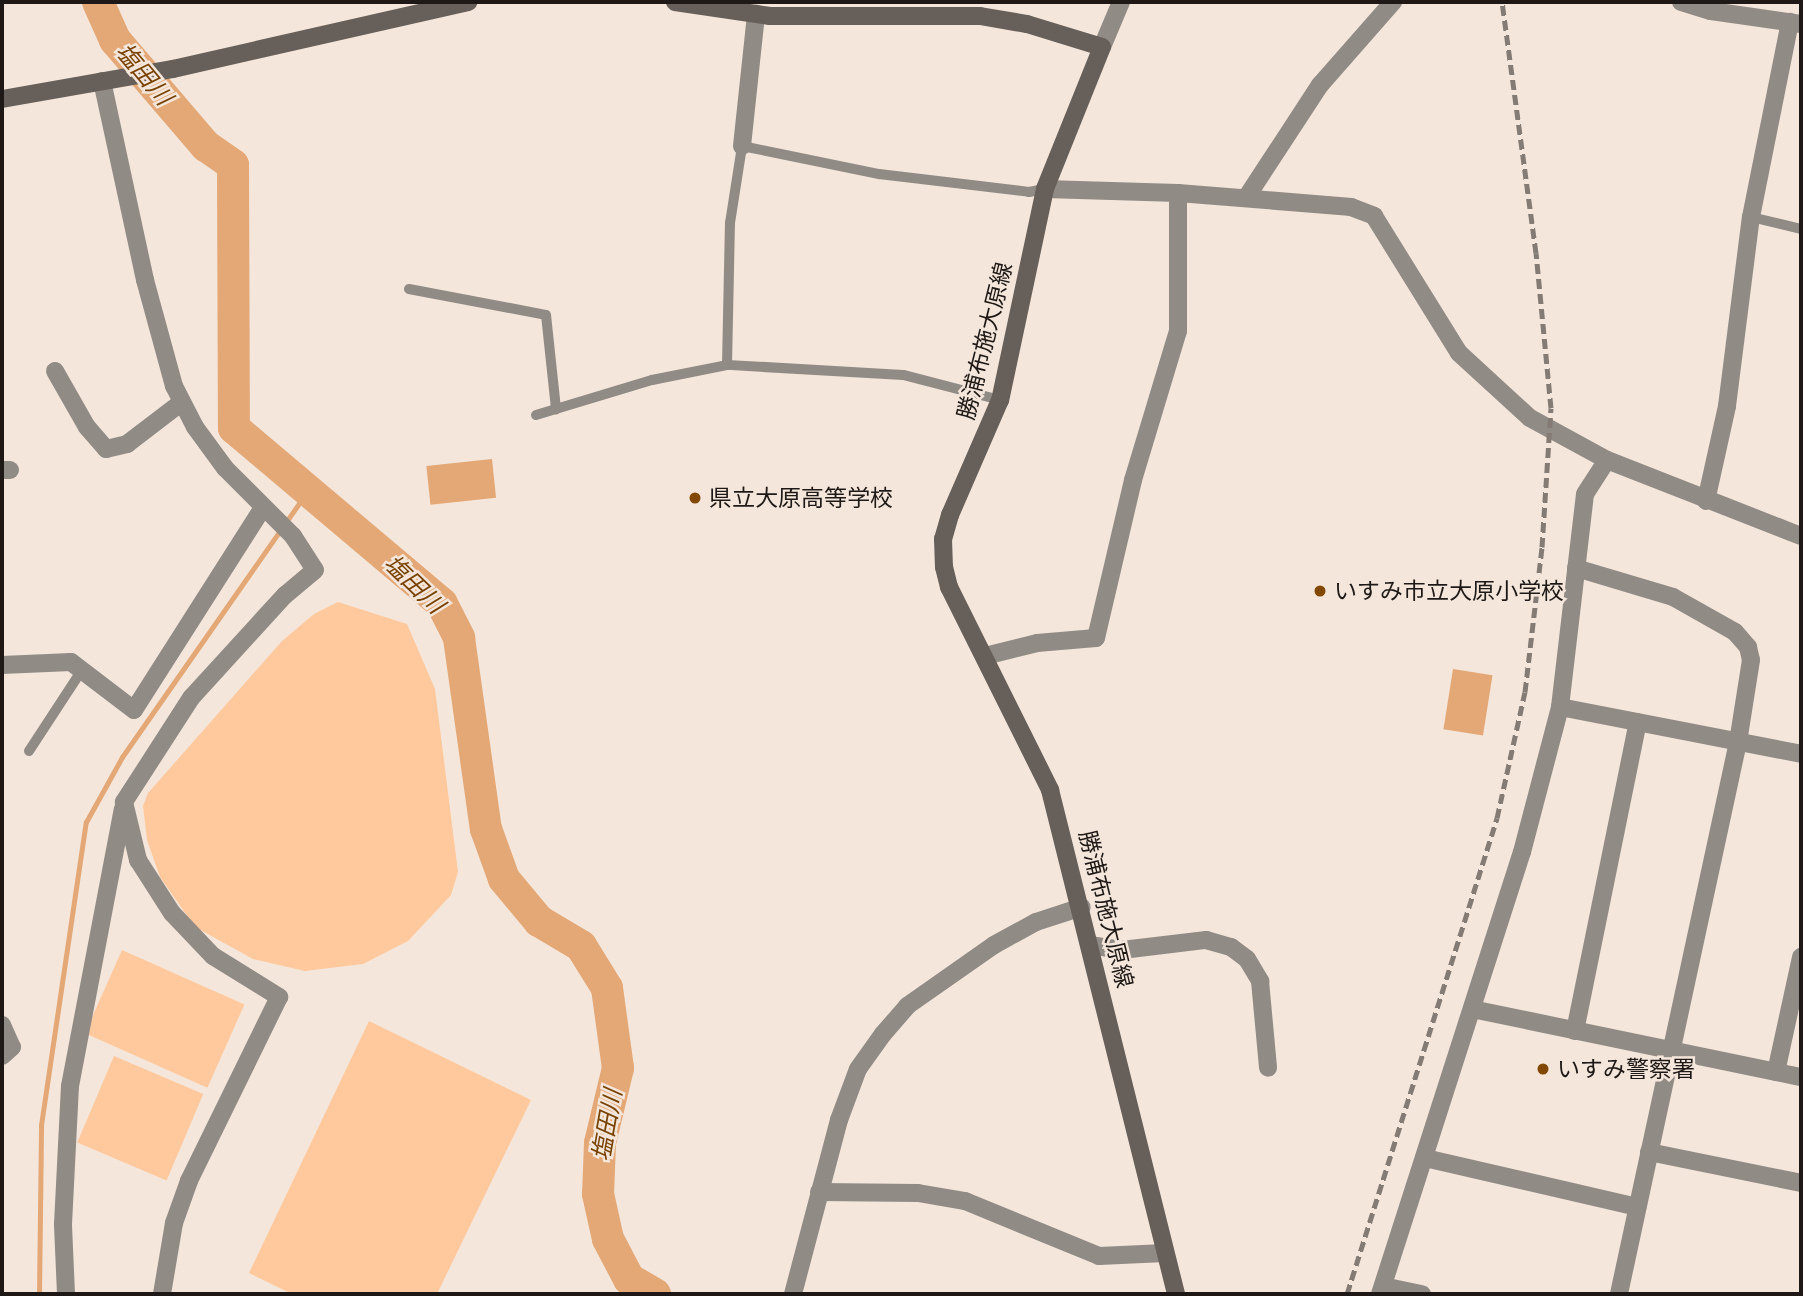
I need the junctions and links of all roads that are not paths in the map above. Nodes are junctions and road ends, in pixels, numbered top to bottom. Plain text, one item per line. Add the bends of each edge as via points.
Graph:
1 (469, 2) edge
2 (675, 2) edge
3 (1121, 2) edge
4 (1394, 2) edge
5 (1681, 2) edge
6 (767, 11) edge
7 (1796, 23) edge
8 (1102, 47) junction
9 (108, 80) junction
10 (2, 99) edge
11 (742, 146) junction
12 (1045, 189) junction
13 (1178, 193) junction
14 (1246, 198) junction
15 (1751, 217) junction
16 (1801, 229) edge
17 (409, 289) dead end
18 (727, 365) junction
19 (55, 371) dead end
20 (1000, 400) junction
21 (182, 402) junction
22 (556, 409) junction
23 (536, 415) dead end
24 (1607, 460) junction
25 (1706, 501) junction
26 (262, 509) junction
27 (1801, 536) edge
28 (1576, 568) junction
29 (985, 656) junction
30 (2, 665) edge
31 (82, 670) junction
32 (1560, 707) junction
33 (1638, 722) junction
34 (1738, 742) junction
35 (29, 751) dead end
36 (1801, 754) edge
37 (124, 802) junction
38 (1082, 907) junction
39 (1090, 945) junction
40 (1801, 957) edge
41 (1472, 1009) junction
42 (2, 1025) edge
43 (1576, 1031) junction
44 (1670, 1050) junction
45 (2, 1056) edge
46 (1268, 1068) dead end
47 (1776, 1072) junction
48 (1801, 1077) edge
49 (1649, 1152) junction
50 (1425, 1158) junction
51 (1801, 1183) edge
52 (819, 1192) junction
53 (1637, 1207) junction
54 (1165, 1253) junction
55 (1381, 1290) edge
56 (66, 1294) edge
57 (162, 1294) edge
58 (793, 1294) edge
59 (1176, 1294) edge
60 (1422, 1294) edge
61 (1619, 1294) edge

1 - 9 main road
2 - 6 main road
3 - 8 street
4 - 14 street via 1320,85
5 - 7 street
6 - 8 main road via 980,16 1027,24
6 - 11 street
7 - 15 street
8 - 12 main road, 勝浦布施大原線
9 - 10 main road
9 - 21 street via 145,280
11 - 12 lane via 879,174 1029,192
11 - 18 lane via 730,223
12 - 13 street
12 - 20 main road, 勝浦布施大原線
13 - 14 street
13 - 29 street via 1178,331 1133,480 1096,638 1037,643
14 - 24 street via 1351,207 1374,216 1459,353 1530,418
15 - 16 lane
15 - 25 street via 1727,406
17 - 22 lane via 546,315
18 - 20 lane via 903,375
18 - 22 lane via 652,380
19 - 21 street via 86,427 106,449 127,444
20 - 29 main road, 勝浦布施大原線 via 943,539 949,587
21 - 26 street via 218,458
22 - 23 lane
24 - 25 street
24 - 28 street via 1585,494
25 - 27 street
26 - 31 street via 134,710
26 - 37 street via 283,527 315,570 285,595 191,698
28 - 32 street
28 - 34 street via 1672,597 1735,632 1748,647 1751,660
29 - 38 main road, 勝浦布施大原線 via 1050,789
30 - 31 street via 71,662
31 - 35 lane
32 - 33 street
32 - 41 street via 1522,852
33 - 34 street
33 - 43 street
34 - 36 street
34 - 44 street
37 - 56 street via 70,1086 63,1224
37 - 57 street via 138,860 173,913 213,956 279,997 189,1181 174,1223
38 - 39 main road, 勝浦布施大原線
38 - 52 street via 1036,922 908,1006 858,1069
39 - 46 street via 1122,950 1206,940 1231,947 1247,959 1260,981
39 - 54 main road, 勝浦布施大原線
40 - 47 street
41 - 43 street
41 - 50 street
42 - 45 street via 12,1047
43 - 44 street
44 - 47 street
44 - 49 street
47 - 48 street
49 - 51 street
49 - 53 street
50 - 53 street
50 - 55 street
52 - 54 street via 918,1193 965,1201 1099,1256
52 - 58 street
53 - 61 street
54 - 59 main road, 勝浦布施大原線
55 - 60 street

